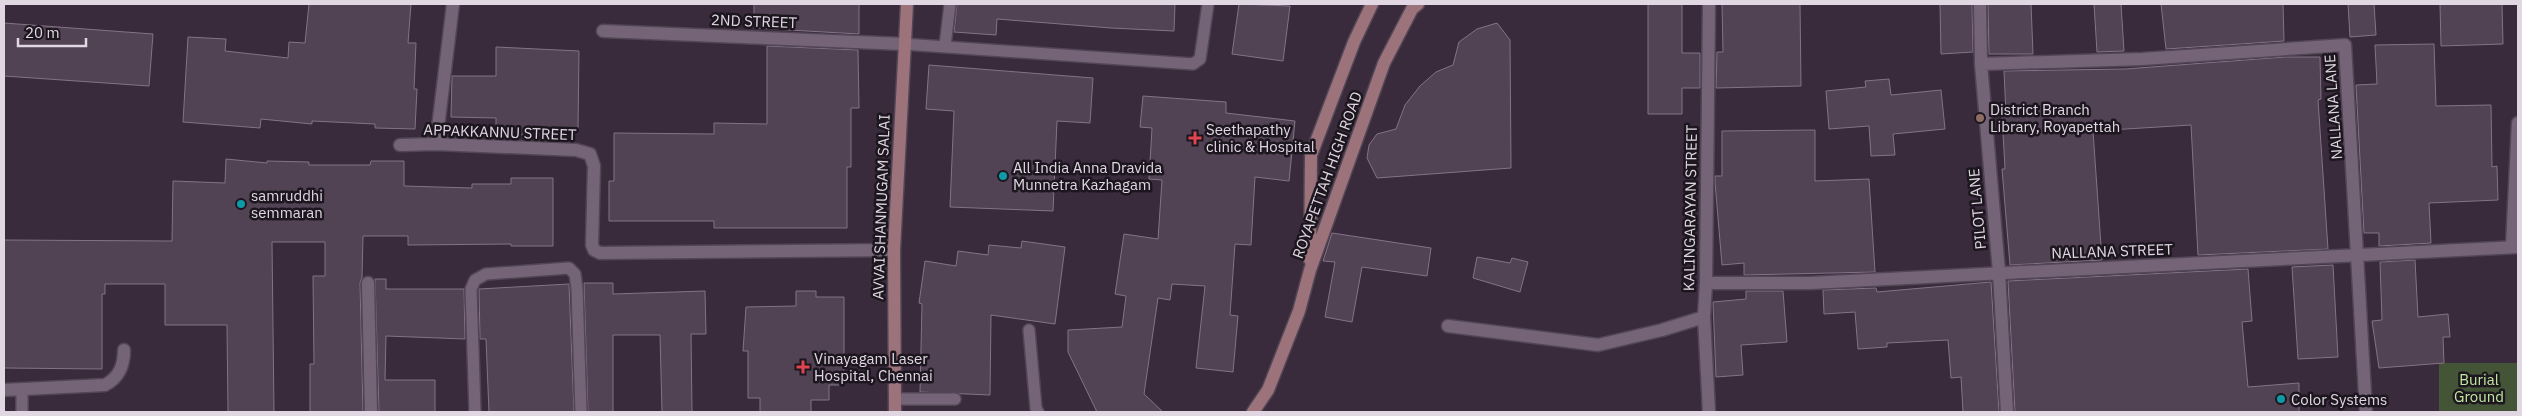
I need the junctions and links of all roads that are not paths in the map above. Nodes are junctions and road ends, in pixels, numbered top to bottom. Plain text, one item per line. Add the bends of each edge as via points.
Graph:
1 (453, 4) edge
2 (906, 4) edge
3 (950, 4) edge
4 (1208, 4) edge
5 (1418, 4) edge
6 (1709, 4) edge
7 (1980, 4) edge
8 (1368, 6) edge
9 (603, 31) dead end
10 (903, 44) junction
11 (945, 46) junction
12 (1981, 64) junction
13 (2518, 123) edge
14 (436, 144) junction
15 (400, 146) dead end
16 (2515, 247) edge
17 (894, 250) junction
18 (2358, 254) junction
19 (1310, 270) junction
20 (1999, 272) junction
21 (368, 283) dead end
22 (1706, 283) junction
23 (1704, 317) junction
24 (1448, 326) dead end
25 (1029, 330) dead end
26 (124, 350) dead end
27 (22, 389) junction
28 (4, 390) edge
29 (895, 399) junction
30 (956, 399) dead end
31 (22, 412) edge
32 (371, 412) edge
33 (475, 412) edge
34 (581, 412) edge
35 (895, 412) edge
36 (1038, 412) edge
37 (1254, 412) edge
38 (1709, 412) edge
39 (2007, 412) edge
40 (2366, 412) edge

1 - 14 street
2 - 10 main road, AVVAI SHANMUGAM SALAI
3 - 11 lane
4 - 11 lane via 1200,59 1193,64
5 - 19 main road, ROYAPETTAH HIGH ROAD via 1412,9 1384,63
6 - 22 street, KALINGARAYAN STREET
7 - 12 street, PILOT LANE
8 - 19 main road, ROYAPETTAH HIGH ROAD via 1311,155
9 - 10 street, 2ND STREET
10 - 11 lane
10 - 17 main road, AVVAI SHANMUGAM SALAI
12 - 18 street, NALLANA LANE via 2142,59 2345,45
12 - 20 street, PILOT LANE
13 - 16 street
14 - 15 street, APPAKKANNU STREET
14 - 17 street, APPAKKANNU STREET via 576,150 590,154 594,166 592,245 594,250 606,254
16 - 18 street, NALLANA STREET
17 - 29 main road, AVVAI SHANMUGAM SALAI
18 - 20 street, NALLANA STREET
18 - 40 street, NALLANA LANE
19 - 37 main road via 1299,312 1271,382
20 - 22 street, NALLANA STREET via 1810,283
20 - 39 street, PILOT LANE
21 - 32 street
22 - 23 street, KALINGARAYAN STREET
23 - 24 street via 1598,345
23 - 38 street, KALINGARAYAN STREET
25 - 36 lane
26 - 27 street via 124,362 119,373 105,385
27 - 28 street
27 - 31 lane
29 - 30 lane
29 - 35 main road, AVVAI SHANMUGAM SALAI
33 - 34 lane via 471,289 475,280 486,274 570,268 575,274 577,289

